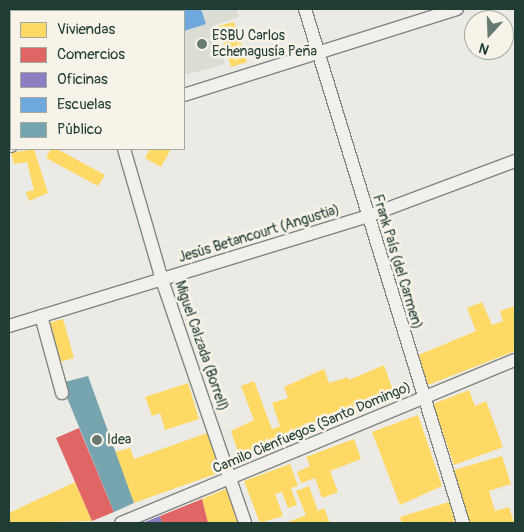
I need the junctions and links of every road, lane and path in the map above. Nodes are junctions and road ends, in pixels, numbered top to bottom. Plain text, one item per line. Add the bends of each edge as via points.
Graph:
1 (305, 9) edge
2 (456, 9) edge
3 (318, 53) junction
4 (185, 95) edge
5 (124, 150) edge
6 (515, 161) edge
7 (368, 216) junction
8 (162, 280) junction
9 (40, 316) junction
10 (9, 326) edge
11 (515, 360) edge
12 (62, 393) dead end
13 (423, 397) junction
14 (230, 479) junction
15 (121, 523) edge
16 (245, 523) edge
17 (463, 523) edge

1 - 3 street, Frank País (del Carmen)
2 - 3 street
3 - 4 street
3 - 7 street, Frank País (del Carmen)
5 - 8 street, Miguel Calzada (Borrell)
6 - 7 street, Jesús Betancourt (Angustia)
7 - 8 street, Jesús Betancourt (Angustia)
7 - 13 street, Frank País (del Carmen)
8 - 9 street, Jesús Betancourt (Angustia)
8 - 14 street, Miguel Calzada (Borrell)
9 - 10 street, Jesús Betancourt (Angustia)
9 - 12 street
11 - 13 street, Camilo Cienfuegos (Santo Domingo)
13 - 14 street, Camilo Cienfuegos (Santo Domingo)
13 - 17 street, Frank País (del Carmen)
14 - 15 street, Camilo Cienfuegos (Santo Domingo)
14 - 16 street, Miguel Calzada (Borrell)

